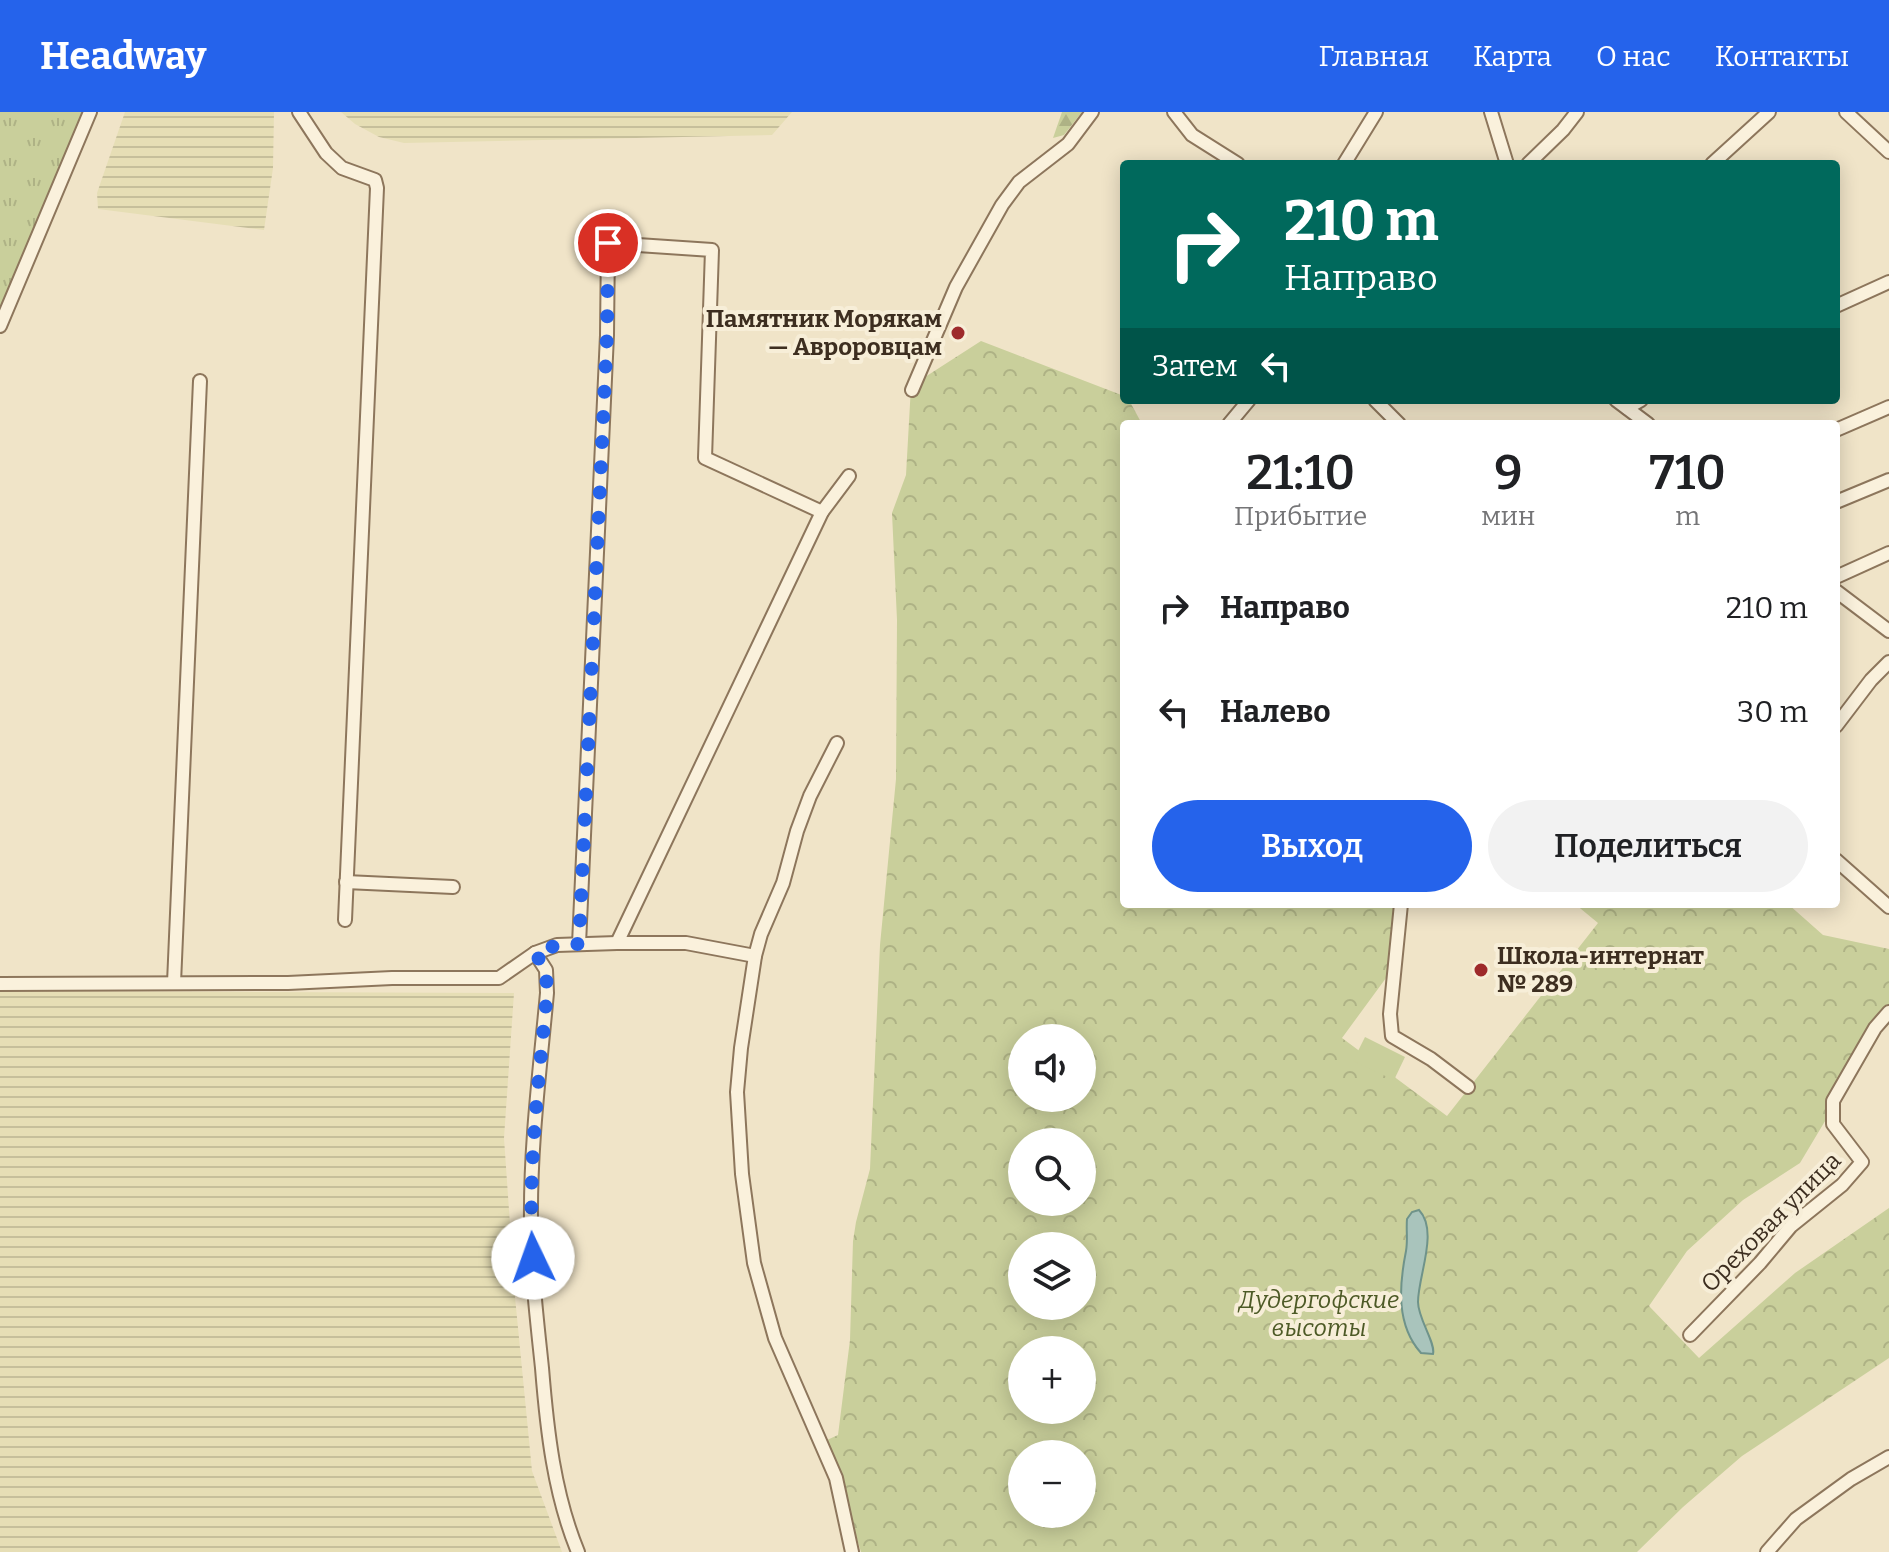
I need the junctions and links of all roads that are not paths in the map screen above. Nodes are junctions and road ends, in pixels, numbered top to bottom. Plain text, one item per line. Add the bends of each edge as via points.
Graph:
1 (90, 112) edge
2 (299, 112) edge
3 (1092, 112) edge
4 (1174, 112) edge
5 (1376, 112) edge
6 (1491, 112) edge
7 (1577, 112) edge
8 (1769, 112) edge
9 (1846, 112) edge
10 (1889, 152) edge
11 (1232, 160) edge
12 (1346, 160) edge
13 (1506, 160) edge
14 (1532, 160) edge
15 (1716, 160) edge
16 (1889, 282) edge
17 (1840, 304) edge
18 (0, 326) edge
19 (200, 381) dead end
20 (912, 390) dead end
21 (1246, 404) edge
22 (1379, 404) edge
23 (1622, 404) edge
24 (1634, 404) edge
25 (1889, 407) edge
26 (1627, 408) junction
27 (1232, 420) edge
28 (1395, 420) edge
29 (1643, 420) edge
30 (1840, 428) edge
31 (849, 476) dead end
32 (1889, 480) edge
33 (1840, 500) edge
34 (822, 512) junction
35 (1889, 553) edge
36 (1840, 575) edge
37 (1840, 594) edge
38 (1889, 631) edge
39 (1889, 662) edge
40 (1840, 721) edge
41 (837, 743) dead end
42 (1840, 864) edge
43 (346, 882) junction
44 (453, 887) dead end
45 (1889, 907) edge
46 (1401, 908) edge
47 (345, 920) dead end
48 (617, 943) junction
49 (579, 944) junction
50 (535, 953) junction
51 (755, 956) junction
52 (174, 983) junction
53 (0, 984) edge
54 (1889, 1012) edge
55 (1468, 1087) dead end
56 (1690, 1335) dead end
57 (1889, 1457) edge
58 (578, 1552) edge
59 (852, 1552) edge
60 (1767, 1552) edge

1 - 18 street
2 - 43 street via 326,153 342,168 375,180 377,188
3 - 20 street via 1068,144 1019,182 1002,205 956,287
4 - 11 street via 1192,135
5 - 12 street
6 - 13 street
7 - 14 street
8 - 15 street
9 - 10 street
16 - 17 street
19 - 52 street
21 - 27 street
22 - 28 street
23 - 26 street
24 - 26 street
25 - 30 street
26 - 29 street
31 - 34 street
32 - 33 street
34 - 48 street
34 - 49 street via 705,458 712,250 608,243
35 - 36 street
37 - 38 street
39 - 40 street
41 - 51 street via 810,796
42 - 45 street
43 - 44 street
43 - 47 street
46 - 55 street via 1392,1036
48 - 49 street
48 - 51 street via 686,943
49 - 50 street
50 - 52 street via 499,978
50 - 58 street via 546,970 547,993 532,1182 536,1305 547,1433
51 - 59 street via 737,1092 754,1263 775,1338 836,1478
52 - 53 street
54 - 56 street, Ореховая улица via 1833,1101 1833,1124 1862,1162 1791,1226
57 - 60 street via 1806,1512

